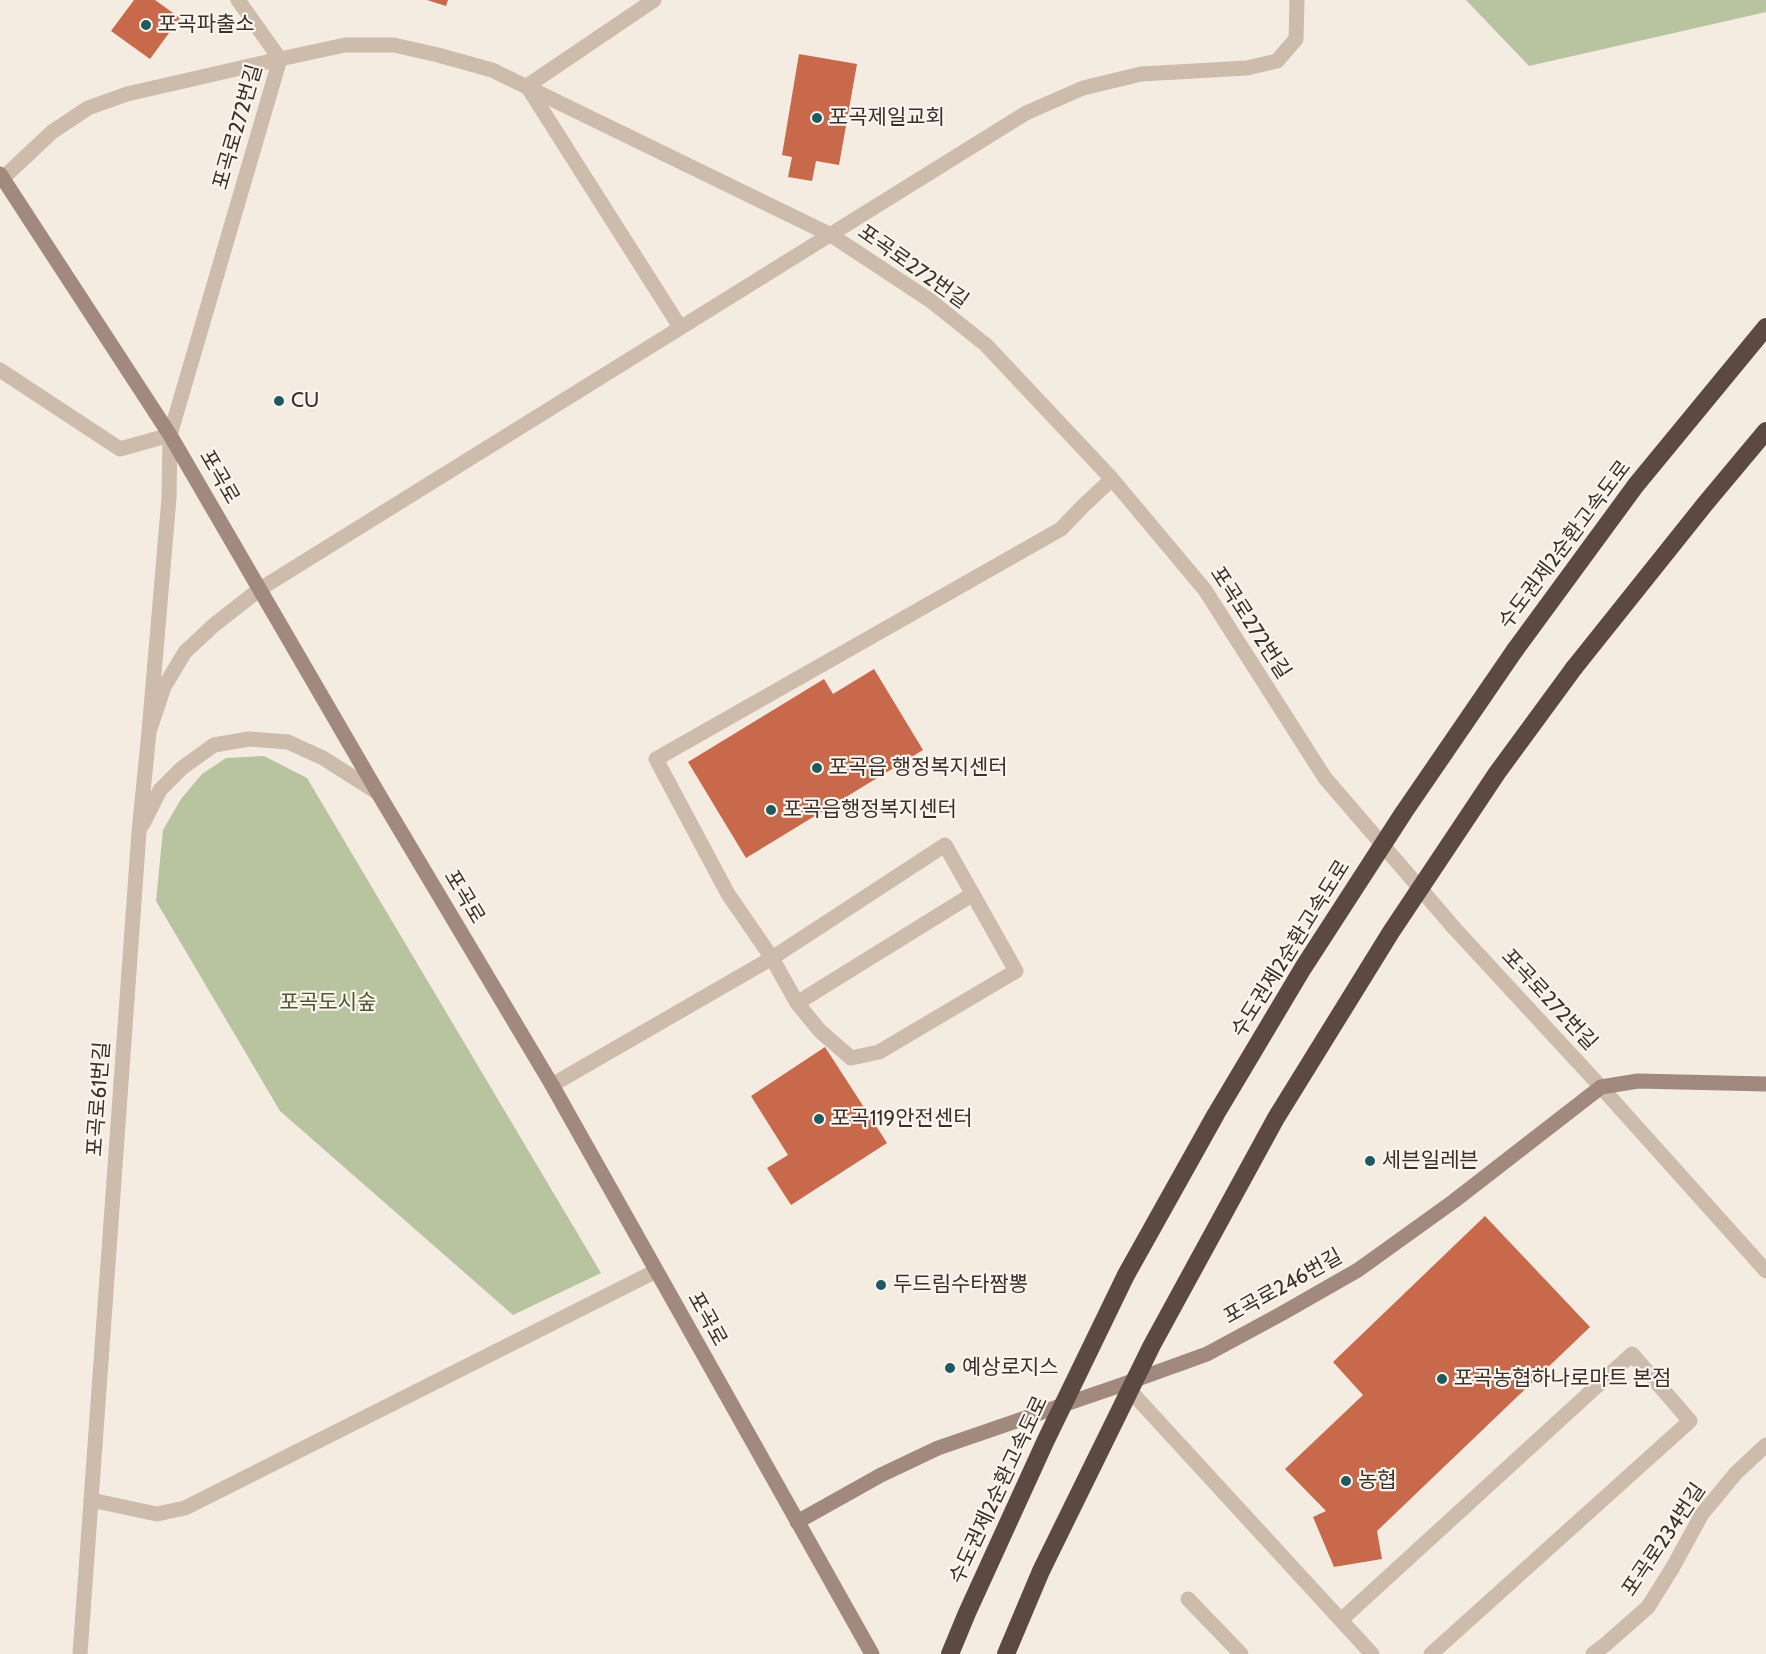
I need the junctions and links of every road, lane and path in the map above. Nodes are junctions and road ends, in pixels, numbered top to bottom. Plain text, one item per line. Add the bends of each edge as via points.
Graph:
1 (238, 0) edge
2 (654, 0) edge
3 (1297, 0) edge
4 (280, 59) junction
5 (527, 86) junction
6 (2, 176) edge
7 (831, 235) junction
8 (680, 327) junction
9 (1766, 327) edge
10 (0, 370) edge
11 (1766, 431) edge
12 (170, 435) junction
13 (1112, 479) junction
14 (260, 590) junction
15 (149, 732) junction
16 (378, 793) junction
17 (139, 832) junction
18 (973, 894) junction
19 (772, 958) junction
20 (798, 1002) junction
21 (1766, 1084) edge
22 (552, 1085) junction
23 (1602, 1087) junction
24 (656, 1271) junction
25 (1766, 1271) edge
26 (1124, 1384) junction
27 (1766, 1445) edge
28 (91, 1500) junction
29 (797, 1522) junction
30 (1188, 1599) dead end
31 (1341, 1620) junction
32 (80, 1654) edge
33 (872, 1654) edge
34 (950, 1654) edge
35 (1006, 1654) edge
36 (1241, 1654) edge
37 (1372, 1654) edge
38 (1431, 1654) edge
39 (1593, 1654) edge

1 - 4 street
2 - 5 street
3 - 7 street, 포곡로61번길 via 1296,39 1277,62 1247,68 1141,74 1083,88 1026,113
4 - 5 street, 포곡로272번길 via 345,45 394,45 492,70
4 - 6 street via 127,94 88,108 52,132
4 - 12 street, 포곡로272번길
5 - 7 street, 포곡로272번길
5 - 8 street
6 - 12 street, 포곡로
7 - 8 street, 포곡로61번길
7 - 13 street, 포곡로272번길 via 931,301 986,345
8 - 14 street, 포곡로61번길
9 - 34 highway, 수도권제2순환고속도로, bridge via 1636,485 1515,650 1316,949 1216,1114 1126,1275 1046,1440
10 - 12 street via 120,449
11 - 35 highway, bridge via 1574,668 1497,773 1276,1118 1152,1346 1041,1571
12 - 14 street, 포곡로
12 - 15 street, 포곡로272번길 via 169,498
13 - 19 street via 1061,530 656,759 728,894
13 - 23 street, 포곡로272번길 via 1206,590 1324,778 1455,929
14 - 15 street, 포곡로61번길 via 185,652 164,687
14 - 16 street, 포곡로
15 - 17 street, 포곡로61번길
16 - 17 street via 323,758 288,742 249,739 214,745 182,768 160,790
16 - 22 street, 포곡로
17 - 28 street, 포곡로61번길
18 - 19 street via 945,845
18 - 20 street
18 - 20 street via 1016,971 879,1052 851,1058 820,1031
19 - 20 street
19 - 22 street
21 - 23 street, 포곡로246번길 via 1638,1081
22 - 24 street, 포곡로
23 - 25 street, 포곡로272번길
23 - 26 street, 포곡로246번길 via 1358,1270 1207,1354
24 - 28 street via 185,1508 157,1514
24 - 29 street, 포곡로
26 - 29 street, 포곡로246번길 via 938,1448
26 - 31 street
27 - 39 street, 포곡로234번길 via 1702,1514 1648,1606
28 - 32 street, 포곡로61번길
29 - 33 street, 포곡로
30 - 36 street
31 - 37 street
31 - 38 street via 1632,1354 1690,1421

